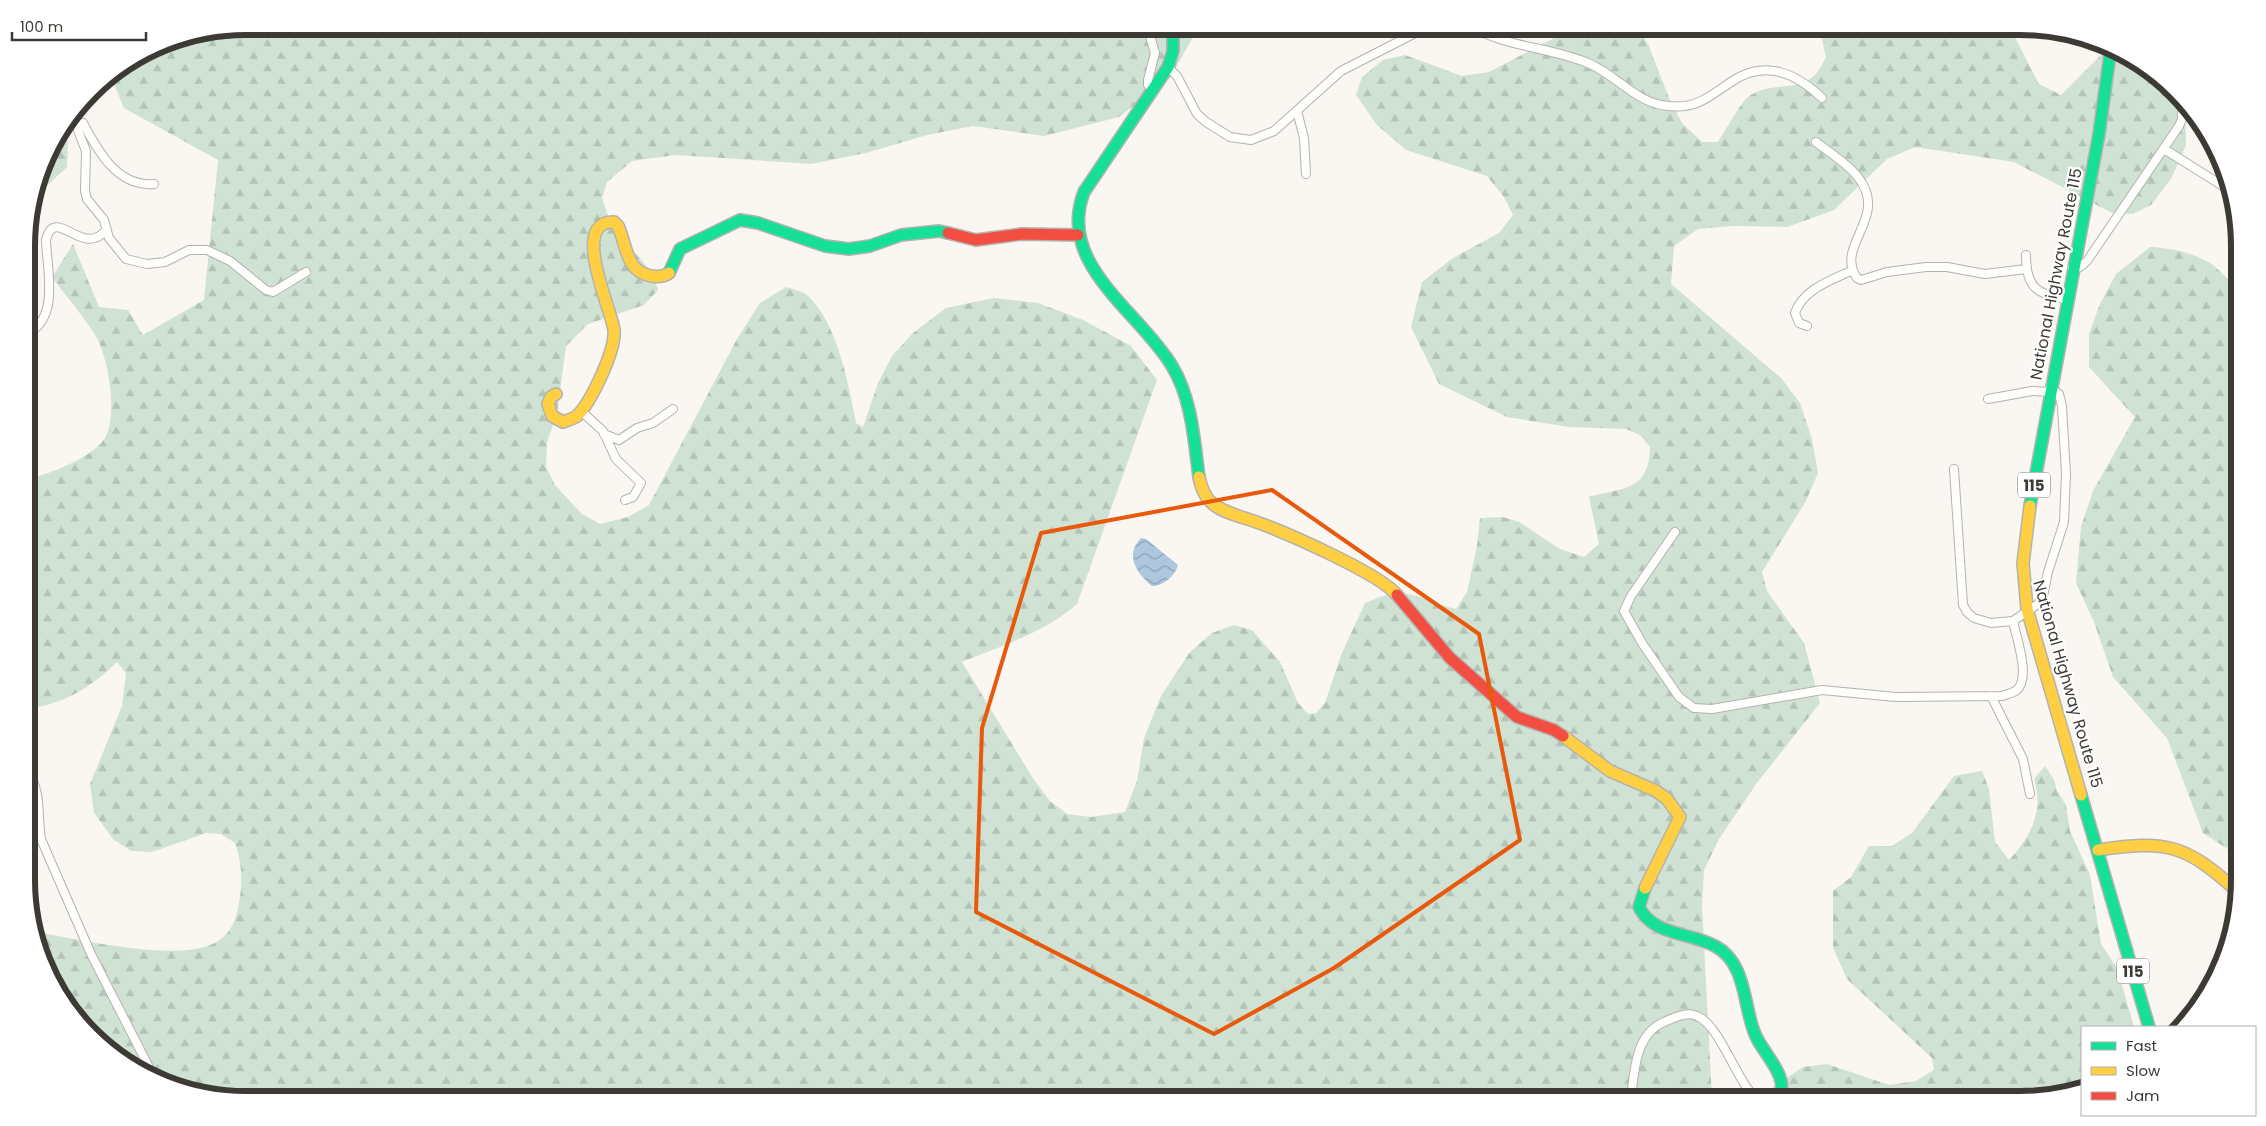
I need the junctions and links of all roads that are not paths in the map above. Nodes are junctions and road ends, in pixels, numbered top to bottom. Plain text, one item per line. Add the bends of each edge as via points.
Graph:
1 (1150, 35) edge
2 (1173, 35) edge
3 (1411, 35) edge
4 (1493, 35) edge
5 (2110, 55) edge
6 (1168, 67) junction
7 (1153, 90) junction
8 (1822, 98) dead end
9 (2181, 110) edge
10 (1297, 111) junction
11 (77, 121) edge
12 (76, 122) edge
13 (1816, 142) dead end
14 (2164, 149) junction
15 (1306, 174) dead end
16 (154, 184) dead end
17 (2222, 185) edge
18 (106, 230) junction
19 (1078, 235) junction
20 (2026, 255) dead end
21 (2026, 269) junction
22 (2072, 269) junction
23 (1853, 270) junction
24 (306, 272) dead end
25 (2067, 300) junction
26 (1807, 326) dead end
27 (35, 328) edge
28 (2050, 390) junction
29 (556, 394) dead end
30 (1988, 399) dead end
31 (672, 409) dead end
32 (581, 411) junction
33 (604, 434) junction
34 (1954, 469) dead end
35 (625, 500) dead end
36 (1675, 532) dead end
37 (2027, 610) junction
38 (2013, 620) junction
39 (1991, 696) junction
40 (35, 787) edge
41 (2030, 794) dead end
42 (2098, 850) junction
43 (2231, 886) edge
44 (2149, 1026) edge
45 (149, 1067) edge
46 (1632, 1091) edge
47 (1749, 1091) edge
48 (1781, 1091) edge

1 - 7 street via 1155,49 1148,85
2 - 6 main road
3 - 10 street via 1341,71
4 - 8 street via 1588,63 1618,80 1637,97 1667,106 1684,107 1703,102 1735,79 1766,69 1788,73
5 - 22 main road, National Highway Route 115 / 115 via 2099,134
6 - 7 main road
6 - 10 street via 1177,76 1197,114 1230,137 1244,141 1261,137 1274,131
7 - 19 main road via 1084,192 1077,220
9 - 14 street via 2179,126
10 - 15 street via 1304,138
11 - 16 street via 83,123 91,141 113,169 137,182
12 - 18 street via 86,151 85,191 90,204 104,220
13 - 23 street via 1852,170 1864,189 1868,215 1853,246
14 - 17 street
14 - 22 street via 2088,261
18 - 24 street via 116,248 132,262 165,262 189,250 207,250 230,261 273,292
18 - 27 street via 94,240 80,238 62,227 48,232 47,311
19 - 32 main road via 1022,234 976,240 939,231 901,235 870,246 849,249 826,246 740,220 680,250 671,271 661,276 644,274 632,266 621,229 606,223 594,236 594,254 614,341
19 - 48 main road via 1094,271 1173,367 1190,411 1200,486 1208,499 1391,588 1450,658 1517,717 1554,730 1610,771 1656,791 1676,809 1680,817 1641,895 1638,906 1641,916 1651,924 1717,946 1726,955 1750,1010 1754,1034 1779,1077
20 - 21 street
21 - 23 street via 1985,274 1926,267 1887,272 1862,280 1855,276
21 - 25 street via 2031,284 2038,291
22 - 25 main road, National Highway Route 115 / 115
23 - 26 street via 1800,300 1795,313 1799,322
25 - 28 main road, National Highway Route 115 / 115
28 - 30 street
28 - 37 main road, National Highway Route 115 / 115 via 2021,562
28 - 37 street via 2059,394 2062,406 2066,474 2064,522 2043,596 2038,604
29 - 32 main road via 548,404 556,420 571,420
31 - 33 street via 622,439
32 - 33 street
33 - 35 street via 613,455 641,483 633,497
34 - 38 street via 1967,612 1982,622
36 - 39 street via 1624,611 1671,688 1694,708 1712,709 1822,690 1896,697
37 - 38 street
37 - 42 main road, National Highway Route 115 / 115
38 - 39 street via 2023,668 2022,683 2013,692
39 - 41 street via 2023,758
40 - 45 street via 40,799 41,839 91,954
42 - 43 main road via 2170,844 2194,854
42 - 44 main road, National Highway Route 115 / 115
46 - 47 street via 1637,1058 1645,1038 1661,1023 1690,1014 1705,1021 1732,1059

